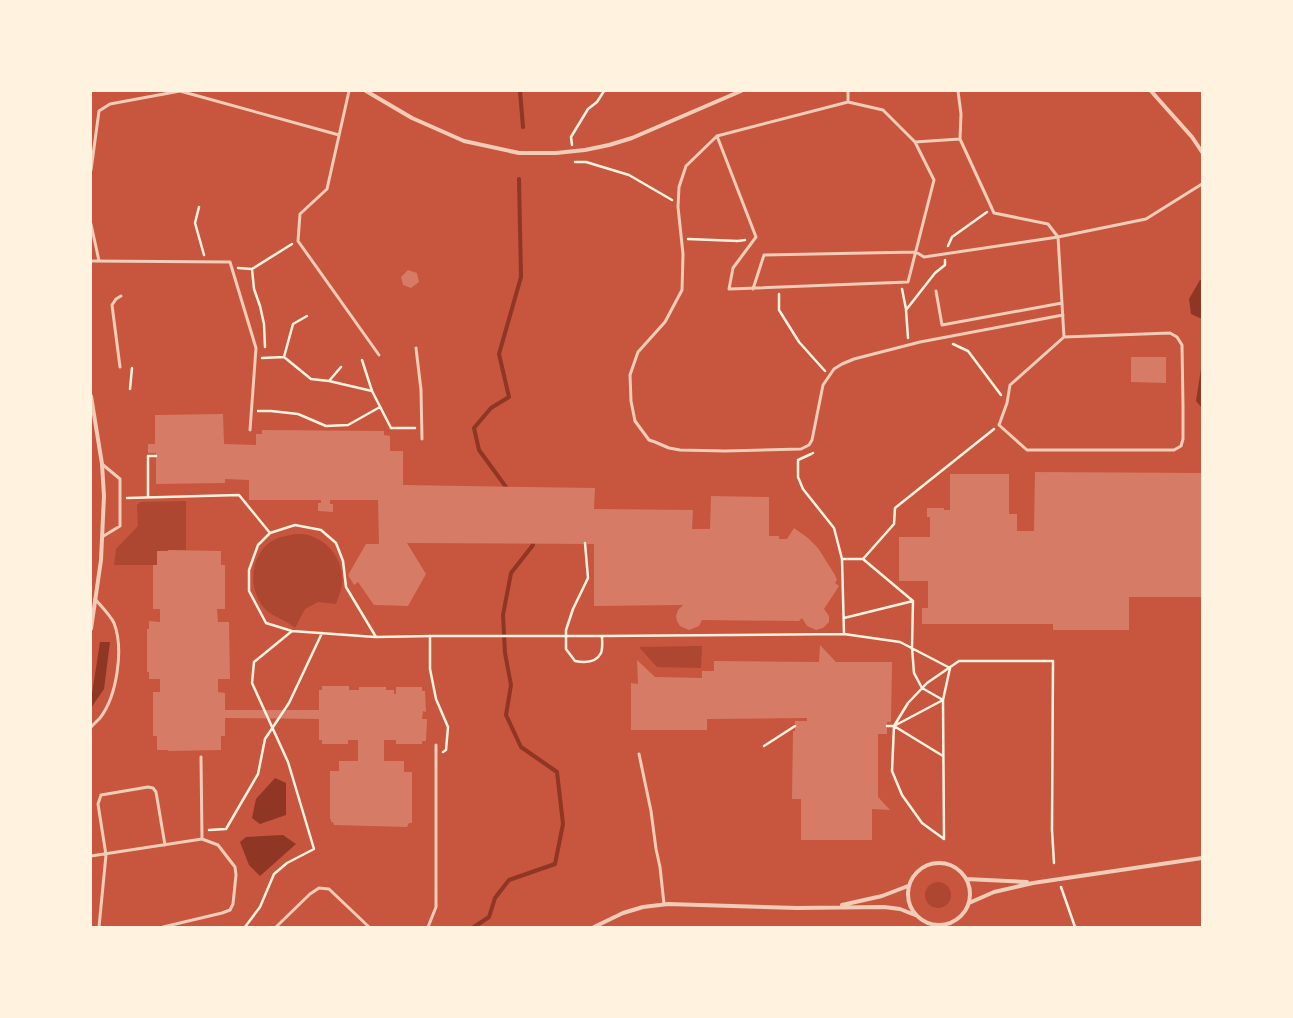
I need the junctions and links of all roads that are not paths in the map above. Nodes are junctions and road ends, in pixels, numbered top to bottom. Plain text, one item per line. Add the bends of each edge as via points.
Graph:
1 (349, 91) edge
2 (366, 91) edge
3 (741, 91) edge
4 (848, 91) edge
5 (958, 91) edge
6 (1151, 91) edge
7 (848, 102) junction
8 (339, 135) junction
9 (717, 136) junction
10 (960, 139) junction
11 (915, 142) junction
12 (1202, 152) edge
13 (91, 170) edge
14 (1202, 184) edge
15 (91, 224) edge
16 (1058, 237) junction
17 (916, 252) junction
18 (91, 261) edge
19 (99, 261) junction
20 (753, 289) junction
21 (936, 291) dead end
22 (122, 296) dead end
23 (1062, 303) junction
24 (1063, 315) junction
25 (1064, 337) junction
26 (416, 348) dead end
27 (379, 355) dead end
28 (120, 367) dead end
29 (91, 396) edge
30 (250, 430) dead end
31 (422, 439) dead end
32 (102, 464) junction
33 (102, 537) junction
34 (96, 599) junction
35 (91, 629) edge
36 (91, 726) edge
37 (436, 744) dead end
38 (640, 754) dead end
39 (201, 757) dead end
40 (202, 839) junction
41 (165, 845) junction
42 (106, 854) junction
43 (91, 856) edge
44 (1202, 858) edge
45 (966, 879) junction
46 (1033, 883) junction
47 (908, 886) junction
48 (969, 903) junction
49 (664, 904) junction
50 (835, 907) junction
51 (914, 915) junction
52 (926, 925) edge
53 (950, 925) edge
54 (99, 927) edge
55 (163, 927) edge
56 (276, 927) edge
57 (369, 927) edge
58 (428, 927) edge
59 (594, 927) edge

1 - 8 lane
2 - 3 street via 412,118 464,141 519,153 556,153 609,145 632,138
4 - 7 lane
5 - 10 lane via 961,114
6 - 12 street
7 - 9 lane
7 - 11 lane via 883,110
8 - 13 lane via 180,91 110,104 99,111
8 - 27 lane via 327,189 300,214 298,241
9 - 20 lane via 756,237 733,268 729,290
9 - 24 lane via 686,166 679,187 683,254 682,290 664,322 638,352 630,375 635,421 649,440 680,450 801,450 812,440 823,385 834,369 842,364 909,345
10 - 11 lane
10 - 16 lane via 994,213 1048,224
11 - 17 lane via 934,180
14 - 16 lane via 1146,219
15 - 19 lane
16 - 17 lane via 924,258
16 - 23 lane
17 - 20 lane via 908,282
17 - 20 lane via 764,255
18 - 19 lane
19 - 30 lane via 230,262 256,348
21 - 23 lane via 942,325
22 - 28 lane via 112,305
23 - 24 lane
24 - 25 lane
25 - 25 lane via 1170,333 1178,337 1182,345 1181,446 1174,450 1027,450 999,425 1010,385
26 - 31 lane via 421,390
29 - 32 street
32 - 33 street
32 - 33 lane via 120,479 120,526
33 - 34 street
34 - 35 street
34 - 36 lane via 113,623 118,652 117,675 111,697 100,717
37 - 58 lane via 436,907
38 - 49 lane via 660,866
39 - 40 lane
40 - 41 lane
40 - 55 lane via 218,845 235,867 233,904 230,910 222,913
41 - 42 lane
41 - 42 lane via 156,792 148,787 101,795 98,804
42 - 43 lane
42 - 54 lane
44 - 46 street
45 - 46 street
45 - 47 street via 953,866 935,863 918,870
45 - 48 street via 970,890
46 - 48 street via 994,892
47 - 50 street via 882,896
47 - 51 street via 909,906
48 - 53 street via 962,915
49 - 50 street
49 - 59 street via 623,913
50 - 51 street via 884,907 900,909
51 - 52 street
52 - 53 street
56 - 57 lane via 310,894 320,888 329,889

